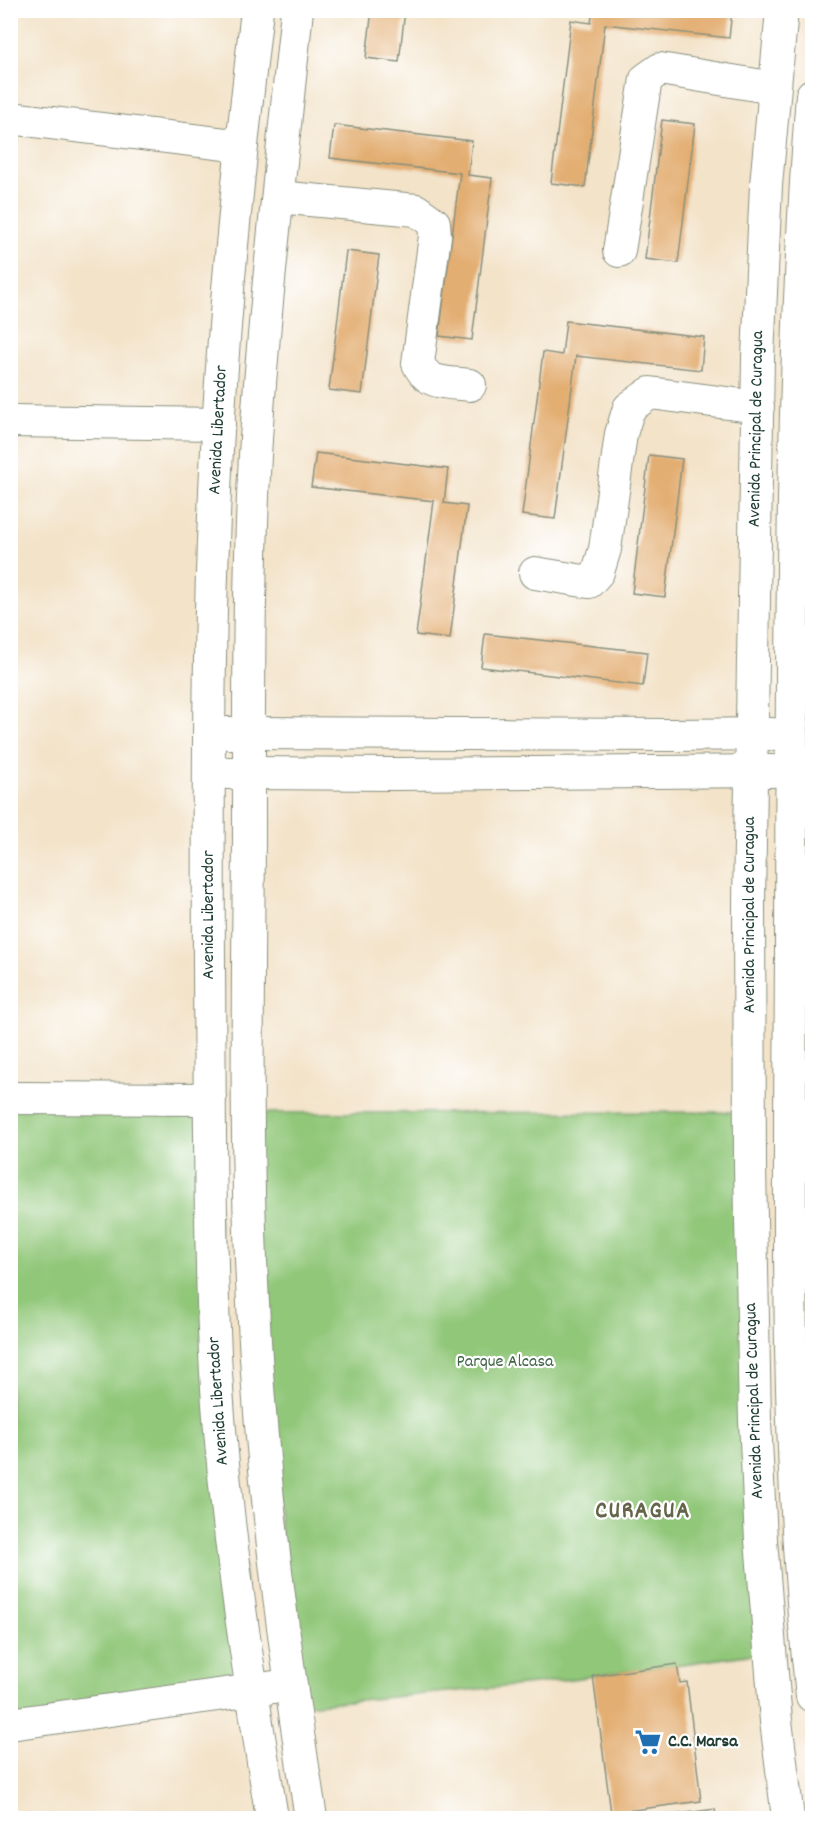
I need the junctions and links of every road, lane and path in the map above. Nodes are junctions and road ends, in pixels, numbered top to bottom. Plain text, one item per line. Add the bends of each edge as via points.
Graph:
1 (257, 10) edge
2 (297, 10) edge
3 (782, 10) edge
4 (774, 88) junction
5 (813, 95) edge
6 (10, 118) edge
7 (242, 146) junction
8 (278, 198) junction
9 (764, 224) junction
10 (808, 229) edge
11 (619, 250) dead end
12 (470, 385) dead end
13 (758, 407) junction
14 (10, 421) edge
15 (219, 424) junction
16 (535, 573) dead end
17 (209, 733) junction
18 (249, 733) junction
19 (791, 733) junction
20 (753, 734) junction
21 (752, 771) junction
22 (791, 771) junction
23 (209, 773) junction
24 (249, 774) junction
25 (801, 1034) edge
26 (10, 1098) edge
27 (210, 1099) junction
28 (290, 1684) junction
29 (253, 1690) junction
30 (813, 1696) edge
31 (10, 1724) edge
32 (272, 1818) edge
33 (311, 1818) edge
34 (788, 1818) edge

1 - 7 street, Avenida Libertador
2 - 8 street, Avenida Libertador
3 - 4 street, Avenida Principal de Curagua
4 - 9 street, Avenida Principal de Curagua
4 - 11 street via 660,69 646,79
5 - 10 street, Avenida Principal de Curagua
6 - 7 street
7 - 15 street, Avenida Libertador
8 - 12 street via 416,210 434,223 418,363 434,381
8 - 18 street, Avenida Libertador via 255,452
9 - 10 street
9 - 13 street, Avenida Principal de Curagua
10 - 19 street, Avenida Principal de Curagua via 794,452
13 - 16 street via 650,393 628,408 606,549 598,572 589,582
13 - 20 street, Avenida Principal de Curagua
14 - 15 street
15 - 17 street, Avenida Libertador
17 - 18 street
17 - 23 street, Avenida Libertador
18 - 20 street
18 - 24 street, Avenida Libertador
19 - 20 street
19 - 22 street, Avenida Principal de Curagua
20 - 21 street, Avenida Principal de Curagua
21 - 22 street
21 - 24 street
21 - 34 street, Avenida Principal de Curagua via 750,1156 755,1421 768,1642
22 - 25 street, Avenida Principal de Curagua
23 - 24 street
23 - 27 street, Avenida Libertador
24 - 28 street, Avenida Libertador via 247,1057 253,1304 275,1564
25 - 30 street, Avenida Principal de Curagua via 790,1301 800,1560
26 - 27 street
27 - 29 street, Avenida Libertador via 218,1395 232,1545
28 - 29 street
28 - 33 street, Avenida Libertador
29 - 31 street
29 - 32 street, Avenida Libertador

